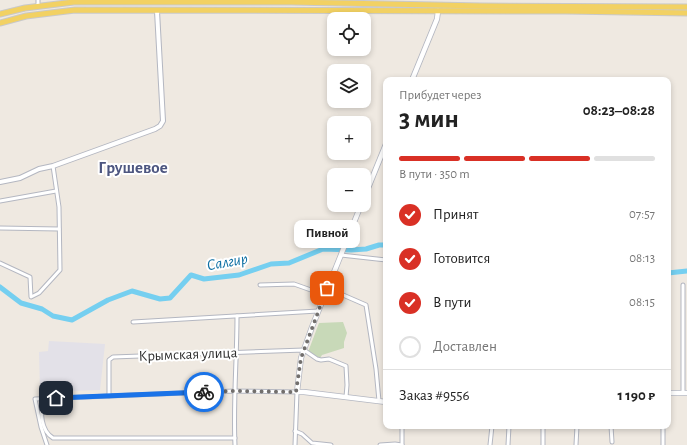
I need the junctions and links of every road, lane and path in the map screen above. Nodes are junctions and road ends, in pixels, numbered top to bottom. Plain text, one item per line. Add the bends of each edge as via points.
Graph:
1 (38, 0) edge
2 (283, 0) edge
3 (238, 1) edge
4 (291, 2) junction
5 (38, 6) junction
6 (687, 8) edge
7 (158, 10) junction
8 (246, 10) junction
9 (438, 11) junction
10 (687, 13) edge
11 (0, 14) edge
12 (0, 23) edge
13 (413, 77) edge
14 (383, 151) edge
15 (54, 166) junction
16 (371, 181) edge
17 (0, 182) edge
18 (56, 191) junction
19 (0, 201) edge
20 (358, 212) edge
21 (0, 228) edge
22 (59, 228) junction
23 (341, 254) junction
24 (383, 260) edge
25 (0, 263) edge
26 (260, 285) dead end
27 (683, 285) dead end
28 (327, 288) junction
29 (325, 295) junction
30 (318, 311) junction
31 (237, 316) junction
32 (133, 322) dead end
33 (304, 350) junction
34 (237, 353) junction
35 (234, 391) junction
36 (296, 392) junction
37 (671, 393) edge
38 (685, 393) edge
39 (109, 396) junction
40 (346, 397) junction
41 (42, 399) junction
42 (379, 401) junction
43 (383, 402) edge
44 (402, 429) edge
45 (492, 429) edge
46 (509, 429) edge
47 (543, 429) edge
48 (577, 429) edge
49 (611, 429) edge
50 (663, 429) edge
51 (295, 431) junction
52 (235, 438) junction
53 (612, 442) dead end
54 (312, 444) edge
55 (48, 445) edge
56 (235, 445) edge
57 (295, 445) edge
58 (331, 445) edge
59 (380, 445) edge
60 (402, 445) edge
61 (490, 445) edge
62 (508, 445) edge
63 (543, 445) edge
64 (576, 445) edge
65 (663, 445) edge

1 - 5 street
2 - 4 main road
3 - 4 main road
3 - 5 main road via 74,2
3 - 8 main road
4 - 6 main road
5 - 11 main road
7 - 8 main road
7 - 12 main road via 75,10 26,16
7 - 15 street via 162,124 155,129
8 - 9 main road
9 - 10 main road
9 - 13 main road
14 - 16 main road
15 - 17 street
15 - 18 street
18 - 19 street
18 - 22 street
20 - 23 main road
21 - 22 street
22 - 25 street via 60,270 40,293 31,297 30,277
23 - 24 street
23 - 28 main road
26 - 29 street via 294,284
27 - 38 street
28 - 29 main road
28 - 42 street via 366,305
29 - 30 main road
30 - 31 street
30 - 33 main road
31 - 32 street
31 - 34 street
33 - 34 street, Крымская улица
33 - 36 main road
33 - 40 street via 317,359 329,359 346,366
34 - 35 street
34 - 39 street, Крымская улица via 113,357 109,360
35 - 36 street
35 - 39 street
35 - 52 street
36 - 40 main road
36 - 51 street
37 - 38 main road
39 - 41 street
40 - 42 main road
41 - 52 street via 44,427 53,438
41 - 55 street via 35,399
42 - 43 main road
44 - 60 street
45 - 61 street
46 - 62 street
47 - 63 street
48 - 64 street
49 - 53 street
50 - 65 street
51 - 54 street
51 - 57 street
52 - 56 street
54 - 58 street
59 - 60 street

